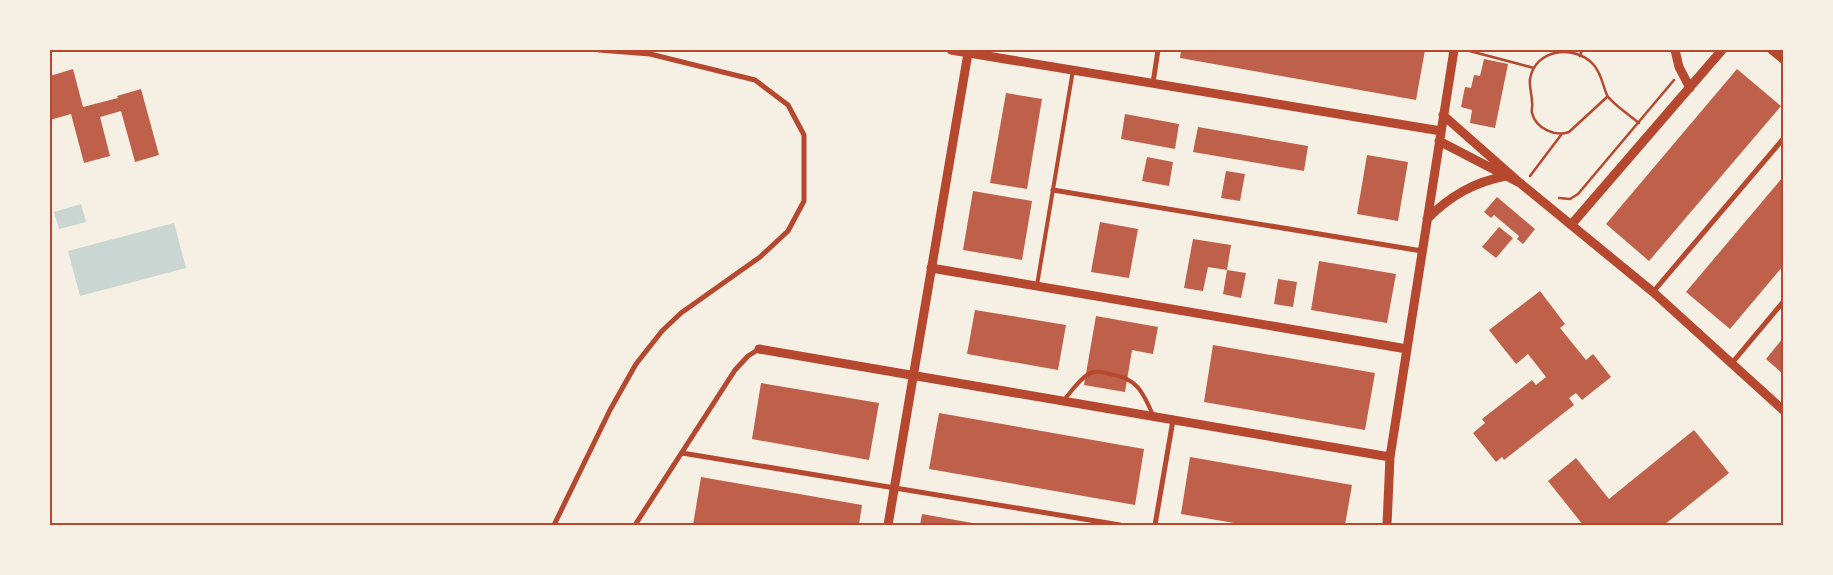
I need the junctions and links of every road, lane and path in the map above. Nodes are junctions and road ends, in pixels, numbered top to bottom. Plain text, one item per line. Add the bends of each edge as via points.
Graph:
1 (598, 50) edge
2 (951, 50) edge
3 (1158, 50) edge
4 (1454, 50) edge
5 (1466, 50) edge
6 (1582, 50) edge
7 (1675, 50) edge
8 (1722, 50) edge
9 (1772, 50) edge
10 (968, 53) junction
11 (1580, 56) junction
12 (1783, 59) edge
13 (1534, 68) junction
14 (1073, 70) junction
15 (1676, 78) dead end
16 (1153, 83) junction
17 (1690, 88) junction
18 (1607, 97) junction
19 (1443, 115) junction
20 (1638, 123) junction
21 (1441, 131) junction
22 (1561, 135) junction
23 (1783, 139) edge
24 (1439, 141) junction
25 (1506, 176) junction
26 (1536, 182) dead end
27 (1520, 183) junction
28 (1053, 190) junction
29 (1558, 198) dead end
30 (1427, 220) junction
31 (1572, 224) junction
32 (1422, 251) junction
33 (931, 268) junction
34 (1037, 287) junction
35 (1654, 292) junction
36 (1783, 302) edge
37 (1407, 349) junction
38 (759, 350) joint
39 (1732, 363) junction
40 (913, 376) junction
41 (1063, 401) junction
42 (1783, 410) edge
43 (1154, 417) junction
44 (1173, 420) junction
45 (682, 453) junction
46 (1390, 457) junction
47 (894, 486) junction
48 (554, 525) edge
49 (635, 525) edge
50 (888, 525) edge
51 (1120, 525) edge
52 (1155, 525) edge
53 (1387, 525) edge

1 - 48 street via 650,54 755,80 788,105 804,135 804,201 788,231 767,251 681,313 636,364
2 - 10 street
3 - 16 street
4 - 19 street
5 - 13 path
6 - 11 path
7 - 17 street via 1679,67
8 - 17 street
9 - 12 street
10 - 14 street
10 - 33 street
11 - 13 path via 1552,52
11 - 18 path via 1593,63 1602,77
13 - 22 path via 1530,79 1532,113 1544,128
14 - 16 street
14 - 28 lane
15 - 20 path
16 - 21 street
17 - 31 street
18 - 20 path
18 - 22 path via 1577,126
19 - 21 street
19 - 27 street
20 - 29 path via 1578,194 1570,199
21 - 24 street
22 - 26 path via 1529,177
23 - 35 street
24 - 25 street
24 - 30 street
25 - 27 street
25 - 30 street via 1476,183 1449,200
27 - 31 street
28 - 32 street
28 - 34 lane
30 - 32 street
31 - 35 street
32 - 37 street
33 - 34 street
33 - 40 street
34 - 37 street
35 - 39 street
36 - 39 street
37 - 46 street
38 - 40 street
38 - 45 street via 735,370
39 - 42 street
40 - 41 street
40 - 47 street
41 - 43 street
41 - 43 lane via 1082,379 1097,371 1125,376 1134,383 1144,395
43 - 44 street
44 - 46 street
44 - 52 street
45 - 47 street
45 - 49 street
46 - 53 street
47 - 50 street
47 - 51 street

